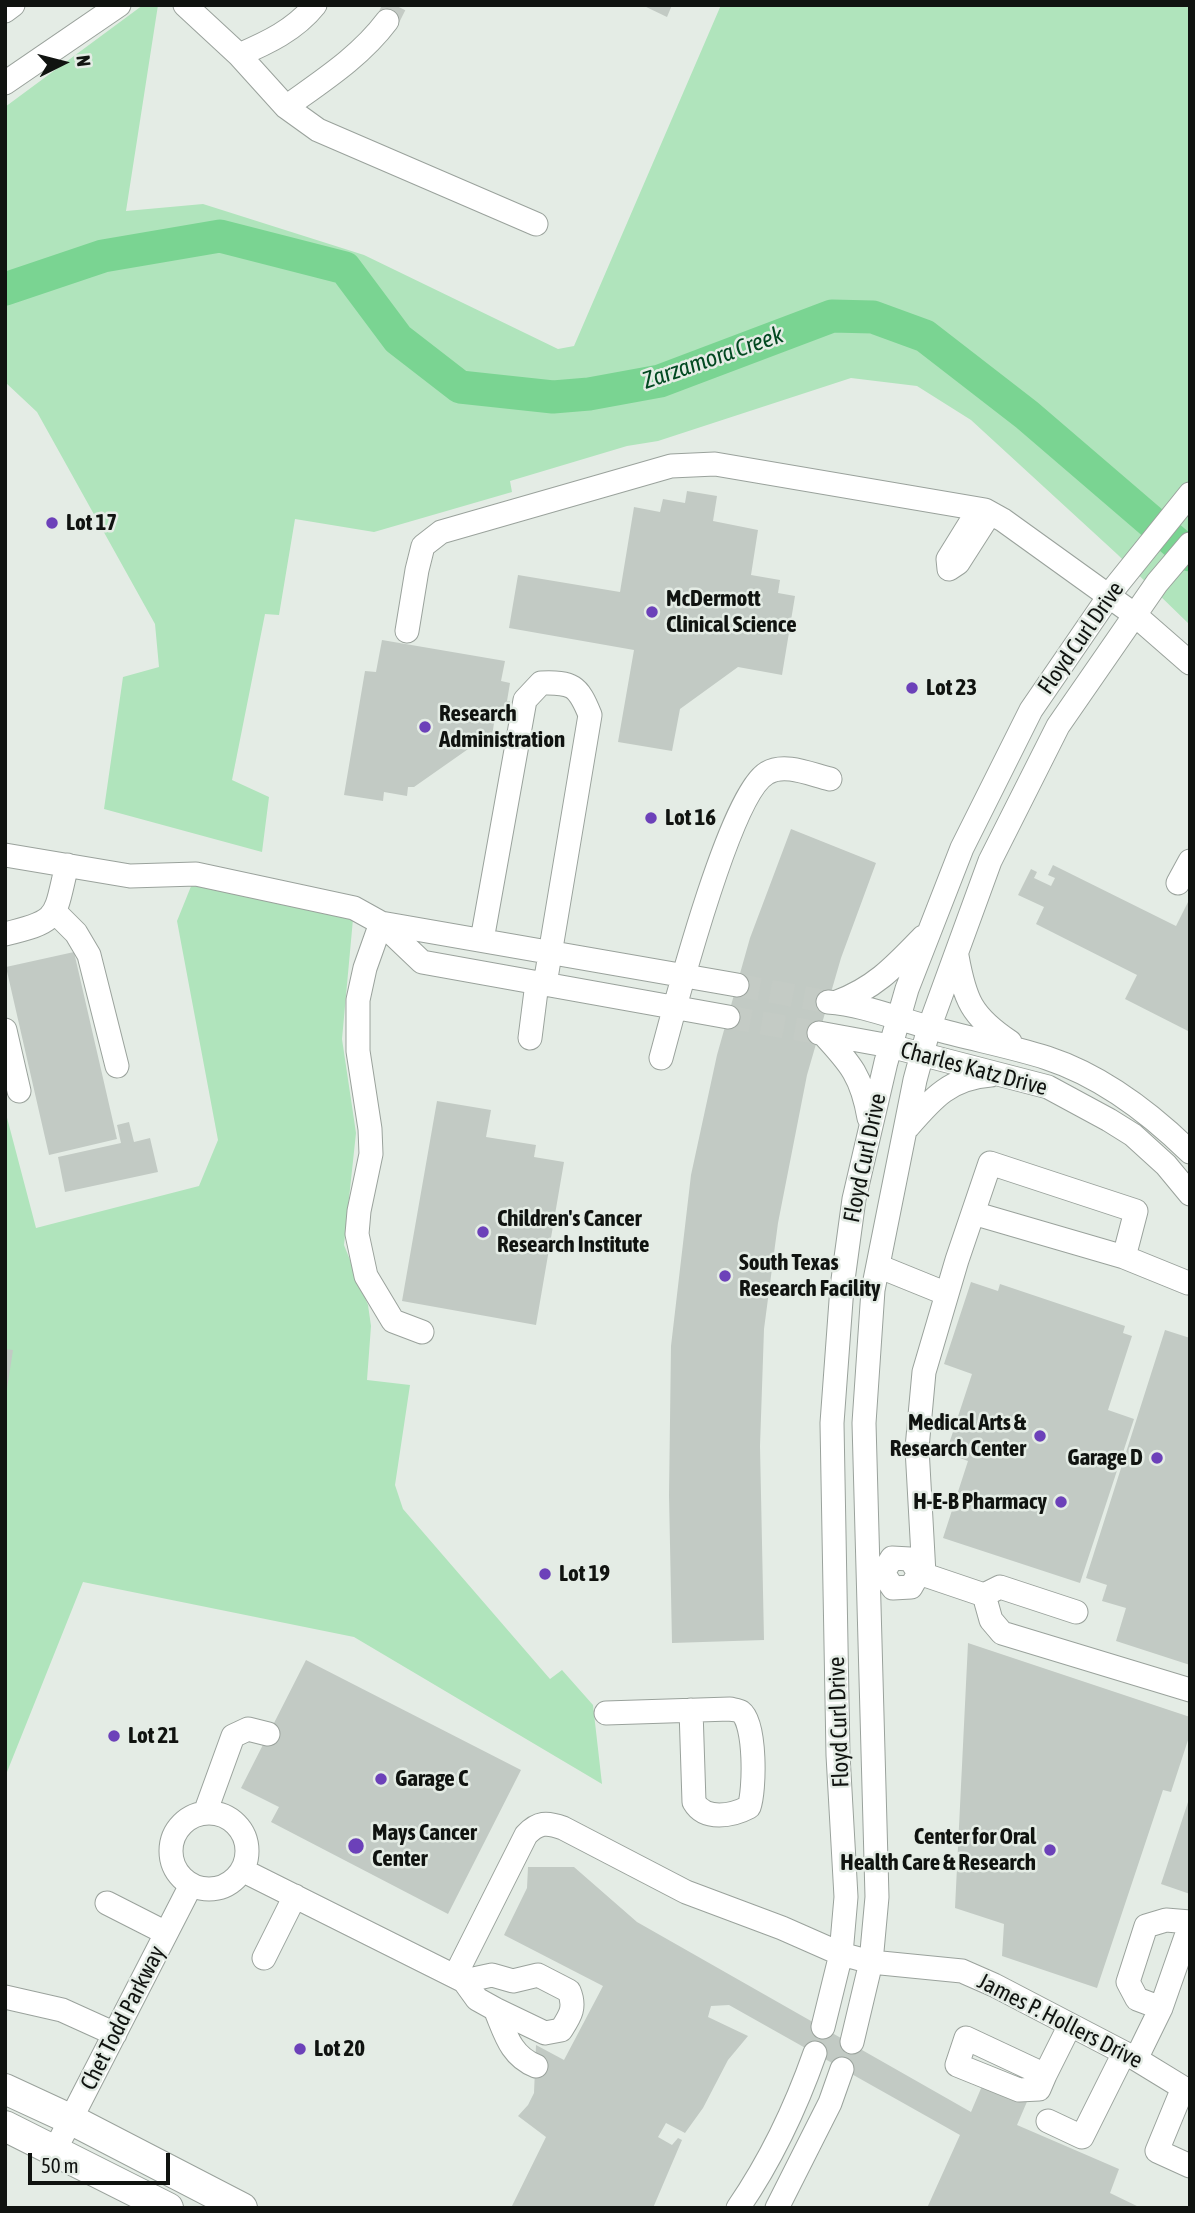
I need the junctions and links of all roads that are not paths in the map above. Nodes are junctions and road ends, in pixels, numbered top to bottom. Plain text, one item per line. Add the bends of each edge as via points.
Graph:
1 (13, 5) edge
2 (119, 5) edge
3 (186, 5) edge
4 (314, 5) edge
5 (5, 11) edge
6 (387, 21) tunnel mouth
7 (239, 55) junction
8 (5, 83) edge
9 (286, 107) junction
10 (536, 224) dead end
11 (1186, 498) edge
12 (1190, 544) edge
13 (1108, 597) junction
14 (1135, 615) junction
15 (407, 631) dead end
16 (1190, 663) edge
17 (830, 779) dead end
18 (5, 855) edge
19 (1190, 861) edge
20 (67, 865) junction
21 (1178, 883) dead end
22 (55, 913) junction
23 (381, 923) junction
24 (930, 930) junction
25 (5, 934) edge
26 (482, 940) junction
27 (551, 952) junction
28 (956, 956) junction
29 (684, 976) junction
30 (541, 983) junction
31 (737, 985) tunnel mouth
32 (675, 1007) junction
33 (728, 1017) tunnel mouth
34 (898, 1017) junction
35 (929, 1028) junction
36 (5, 1030) edge
37 (530, 1038) dead end
38 (890, 1046) junction
39 (1027, 1053) junction
40 (923, 1055) junction
41 (661, 1058) dead end
42 (117, 1066) dead end
43 (998, 1074) junction
44 (19, 1091) dead end
45 (871, 1128) junction
46 (906, 1130) junction
47 (1190, 1152) edge
48 (1190, 1194) edge
49 (973, 1213) junction
50 (1124, 1257) junction
51 (878, 1266) junction
52 (1188, 1283) edge
53 (947, 1294) junction
54 (422, 1332) dead end
55 (835, 1573) junction
56 (876, 1573) junction
57 (922, 1574) junction
58 (984, 1595) junction
59 (1076, 1612) dead end
60 (1190, 1690) edge
61 (691, 1710) junction
62 (606, 1713) dead end
63 (268, 1734) dead end
64 (205, 1813) junction
65 (242, 1870) junction
66 (191, 1885) junction
67 (295, 1896) junction
68 (107, 1903) dead end
69 (1190, 1923) edge
70 (166, 1933) junction
71 (841, 1954) junction
72 (264, 1958) dead end
73 (871, 1962) junction
74 (459, 1978) junction
75 (5, 1997) edge
76 (1161, 2008) junction
77 (495, 2009) junction
78 (1070, 2025) junction
79 (823, 2027) dead end
80 (115, 2034) junction
81 (852, 2042) dead end
82 (815, 2053) dead end
83 (1130, 2056) junction
84 (957, 2065) dead end
85 (536, 2066) dead end
86 (842, 2069) dead end
87 (5, 2089) edge
88 (1186, 2090) edge
89 (72, 2120) junction
90 (1048, 2121) dead end
91 (5, 2126) edge
92 (55, 2150) junction
93 (1190, 2166) edge
94 (168, 2208) edge
95 (242, 2208) edge
96 (738, 2208) edge
97 (777, 2208) edge

1 - 5 street
2 - 8 street
3 - 7 street
4 - 7 street via 274,39
6 - 9 street via 349,60
7 - 9 street
9 - 10 street via 318,130
11 - 13 street, Floyd Curl Drive
12 - 14 street, Floyd Curl Drive
13 - 14 street
13 - 15 street via 984,511 715,464 671,466 441,532 423,546
13 - 24 street, Floyd Curl Drive via 1031,710 962,848
14 - 16 street
14 - 28 street, Floyd Curl Drive via 1058,726 990,861
17 - 29 street via 789,768 767,773 750,791 716,872
18 - 20 street
19 - 21 street
20 - 22 street
20 - 23 street via 130,876 196,874 354,908
22 - 25 street via 30,928
22 - 42 street via 76,933 89,955
23 - 26 street
23 - 30 street via 422,962
23 - 54 street via 358,1000 358,1051 371,1154 357,1234 366,1276 393,1321
24 - 34 street, Floyd Curl Drive
24 - 34 street, Charles Katz Drive via 874,985 833,1002
26 - 27 street
26 - 27 street via 525,701 541,683 564,683 582,694 590,715
27 - 29 street
27 - 30 street
28 - 35 street, Floyd Curl Drive
28 - 39 street via 970,1006 987,1027
29 - 31 street
29 - 32 street
30 - 32 street
30 - 37 street
32 - 33 street
32 - 41 street
34 - 35 street, Charles Katz Drive
34 - 38 street, Floyd Curl Drive
35 - 39 street, Charles Katz Drive
35 - 40 street, Floyd Curl Drive
36 - 44 street
38 - 40 street, Charles Katz Drive
38 - 45 street, Floyd Curl Drive
38 - 45 street, Charles Katz Drive via 821,1034 858,1075
39 - 47 street, Charles Katz Drive via 1080,1072 1126,1097
40 - 43 street, Charles Katz Drive
40 - 46 street, Floyd Curl Drive
43 - 46 street via 952,1084
43 - 48 street, Charles Katz Drive via 1048,1087 1109,1120 1166,1165
45 - 55 street, Floyd Curl Drive via 842,1287 832,1423
46 - 51 street, Floyd Curl Drive
49 - 50 street
49 - 50 street via 990,1163 1136,1211
49 - 53 street
50 - 52 street
51 - 53 street
51 - 56 street, Floyd Curl Drive via 864,1423
53 - 57 street via 924,1372 918,1437
55 - 56 street
55 - 71 street, Floyd Curl Drive via 846,1897
56 - 57 street via 892,1558 910,1559
56 - 73 street, Floyd Curl Drive via 877,1897
57 - 58 street
58 - 59 street via 1000,1587
58 - 60 street via 991,1620 1002,1633
61 - 61 street via 730,1709 747,1720 753,1796 749,1807 740,1812 710,1815 698,1810 694,1802
61 - 62 street
63 - 64 street via 248,1729 233,1737
64 - 65 street via 229,1818 239,1827 248,1851
64 - 66 street via 184,1823 172,1844 175,1868
65 - 66 street via 229,1884 216,1889
65 - 67 street
66 - 70 street, Chet Todd Parkway
67 - 72 street
67 - 74 street
68 - 70 street
69 - 76 street
69 - 76 street via 1166,1920 1146,1926 1128,1982 1137,1999
70 - 80 street, Chet Todd Parkway
71 - 73 street, James P. Hollers Drive
71 - 74 street, James P. Hollers Drive via 686,1892 549,1823 536,1825 526,1835
71 - 79 street, Floyd Curl Drive
73 - 78 street, James P. Hollers Drive via 962,1971
73 - 81 street, Floyd Curl Drive
74 - 77 street via 477,1999
74 - 77 street via 492,1975 513,1981 538,1975 569,1991 574,2002 561,2030 545,2033
75 - 80 street via 62,2010
76 - 83 street
77 - 85 street via 514,2050
78 - 83 street, James P. Hollers Drive
78 - 84 street via 1045,2075 966,2038
80 - 89 street, Chet Todd Parkway
82 - 96 street via 779,2137
83 - 88 street, James P. Hollers Drive
83 - 90 street via 1082,2137
86 - 97 street via 830,2103
87 - 89 main road
88 - 93 street via 1157,2151
89 - 92 street, Chet Todd Parkway
89 - 95 main road
91 - 92 main road
92 - 94 main road

